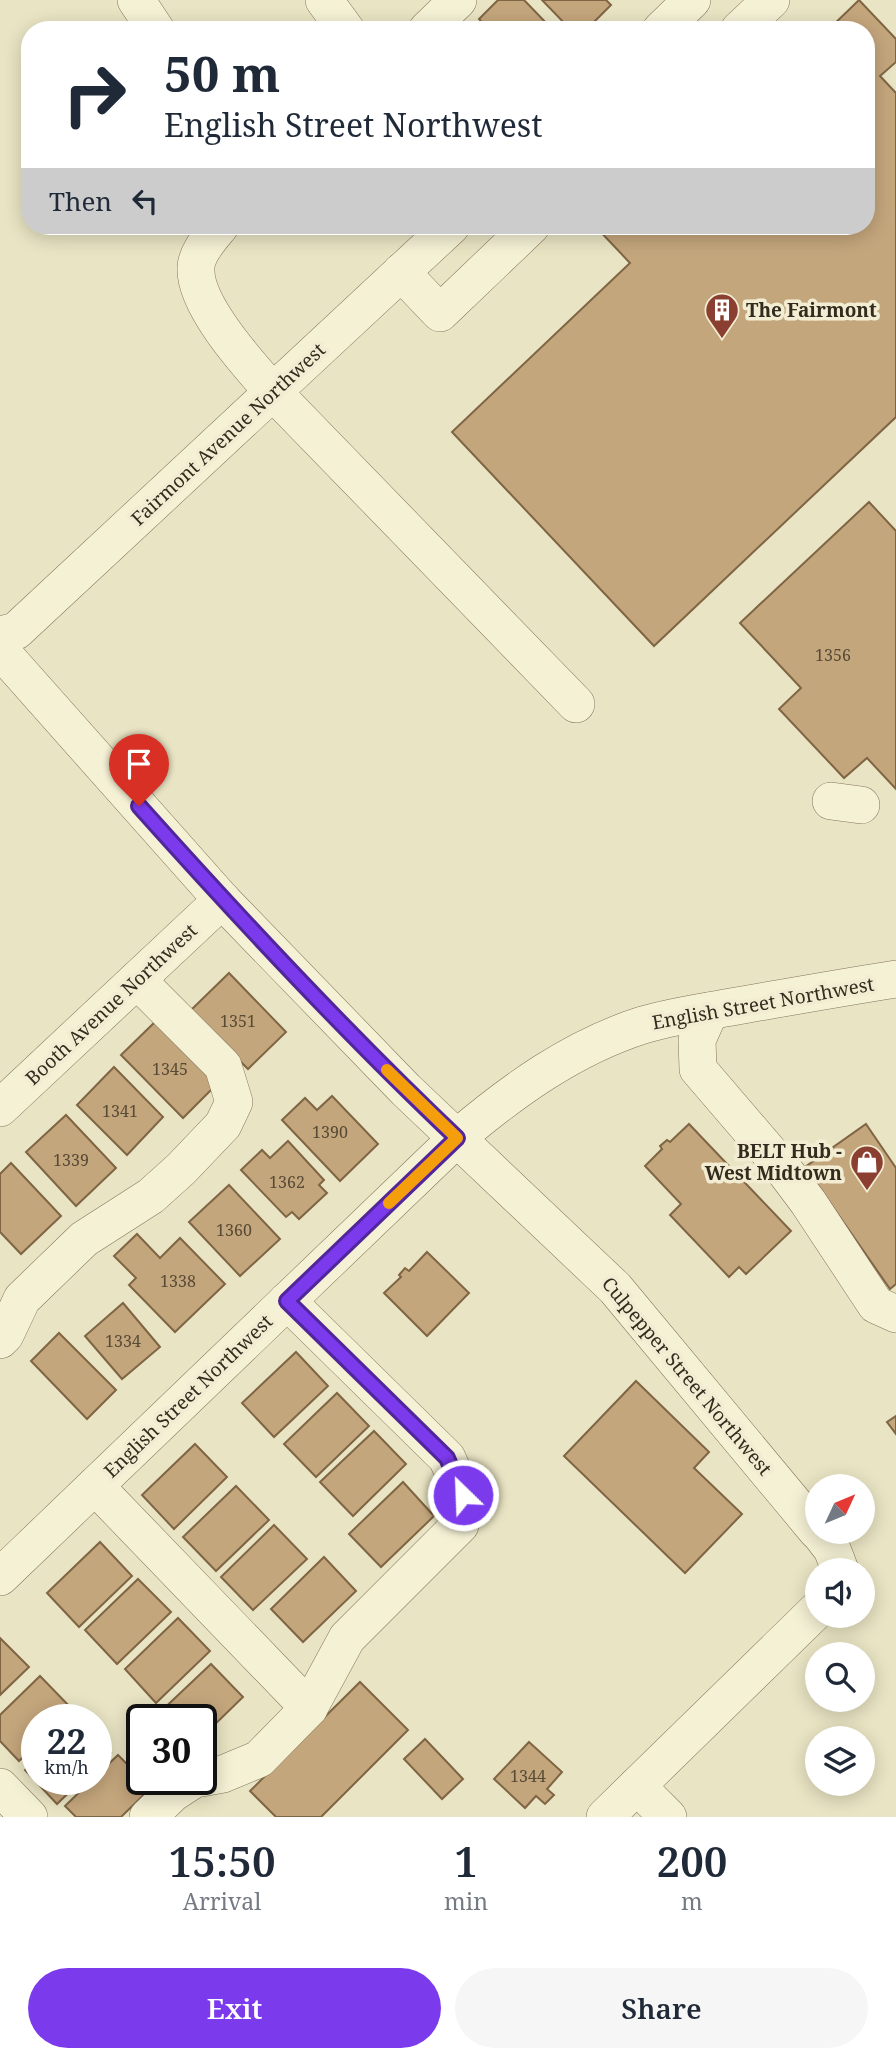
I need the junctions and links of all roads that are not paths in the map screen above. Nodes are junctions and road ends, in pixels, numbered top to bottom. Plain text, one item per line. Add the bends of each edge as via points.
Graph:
1 (136, 0) edge
2 (324, 0) edge
3 (458, 0) edge
4 (692, 0) edge
5 (150, 21) edge
6 (339, 21) edge
7 (436, 21) edge
8 (670, 21) edge
9 (213, 235) edge
10 (441, 235) edge
11 (522, 235) edge
12 (401, 272) junction
13 (273, 392) junction
14 (0, 635) edge
15 (0, 650) edge
16 (576, 704) dead end
17 (222, 900) junction
18 (896, 979) edge
19 (137, 980) junction
20 (710, 1011) junction
21 (0, 1108) edge
22 (457, 1138) junction
23 (287, 1301) junction
24 (896, 1314) edge
25 (0, 1340) edge
26 (95, 1486) junction
27 (805, 1517) edge
28 (0, 1577) edge
29 (805, 1622) edge
30 (309, 1708) junction
31 (217, 1775) edge
32 (637, 1786) junction
33 (0, 1787) edge
34 (171, 1795) edge
35 (29, 1817) edge
36 (148, 1817) edge
37 (605, 1817) edge
38 (668, 1817) edge

1 - 5 street
2 - 6 street
3 - 7 street
4 - 8 street
9 - 13 street via 195,266 199,290 220,326
10 - 12 street, Fairmont Avenue Northwest
11 - 12 street via 440,313
12 - 13 street, Fairmont Avenue Northwest
13 - 14 street, Fairmont Avenue Northwest via 16,631
13 - 16 street
15 - 17 street, Culpepper Street Northwest
17 - 19 street, Booth Avenue Northwest
17 - 22 street, Culpepper Street Northwest
18 - 20 street, English Street Northwest
19 - 21 street, Booth Avenue Northwest
19 - 25 street via 223,1066 234,1102 223,1125 151,1196 84,1239 22,1299
20 - 22 street, English Street Northwest via 642,1026 594,1045 540,1074
20 - 24 street via 697,1040 698,1069 781,1166 876,1305
22 - 23 street, English Street Northwest
22 - 27 street, Culpepper Street Northwest via 615,1287
23 - 26 street, English Street Northwest
23 - 30 street via 447,1458 463,1495 460,1525 347,1638
26 - 28 street, English Street Northwest
26 - 30 street
29 - 32 street
30 - 31 street via 259,1759
32 - 37 street
32 - 38 street
33 - 35 street
34 - 36 street

